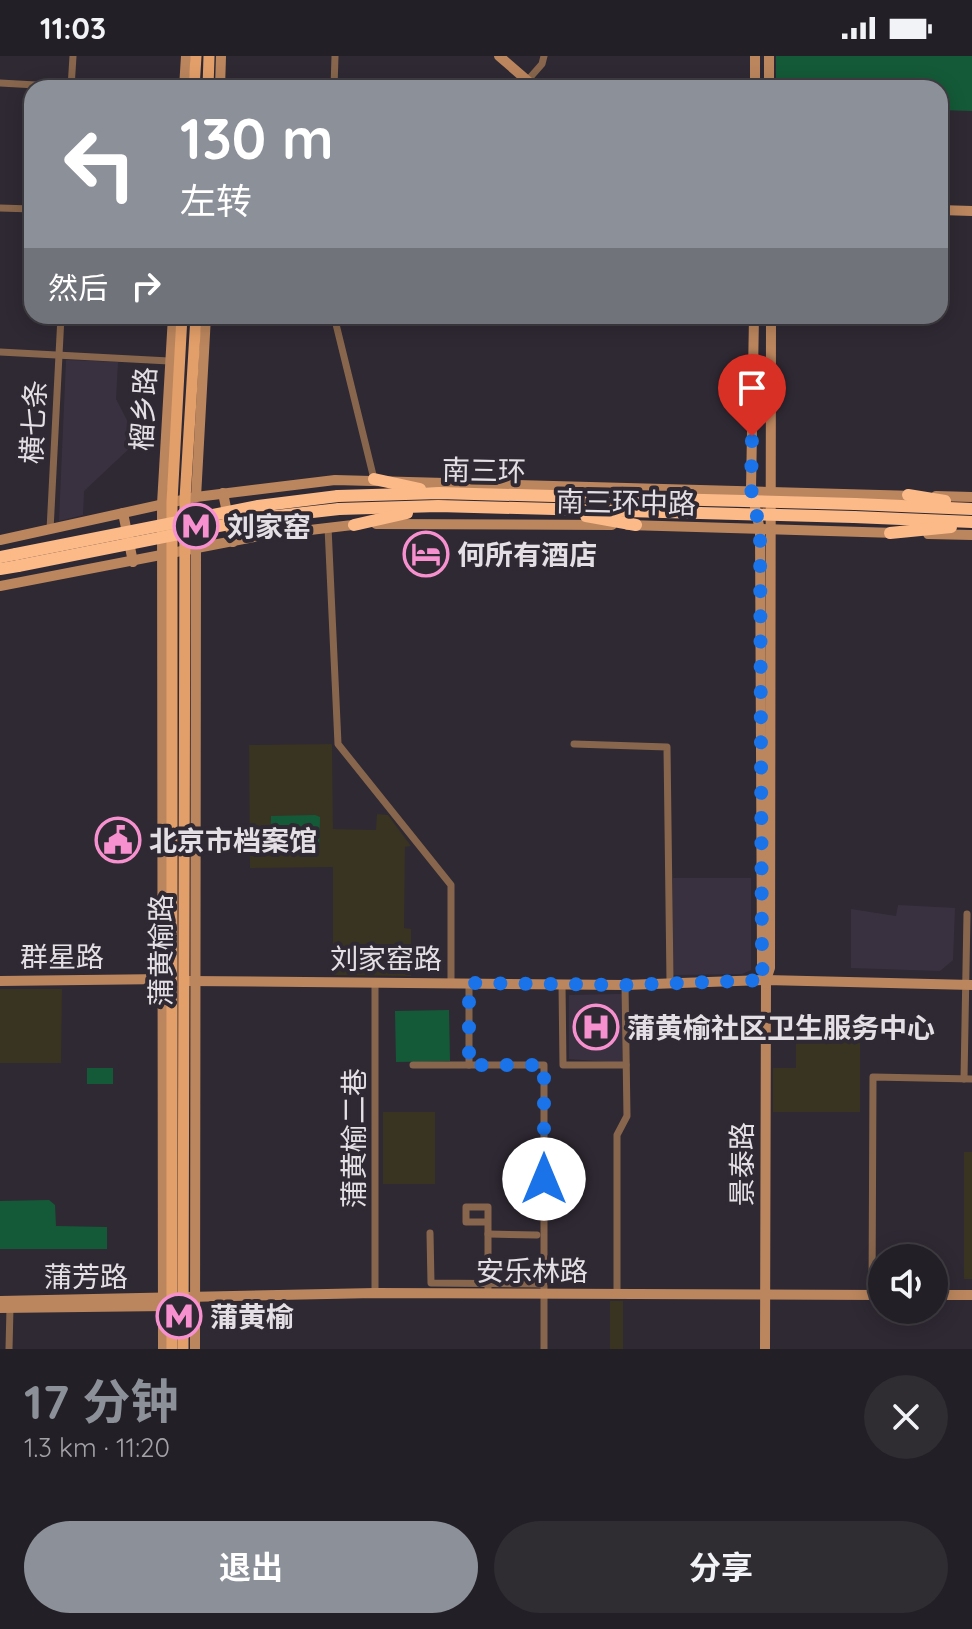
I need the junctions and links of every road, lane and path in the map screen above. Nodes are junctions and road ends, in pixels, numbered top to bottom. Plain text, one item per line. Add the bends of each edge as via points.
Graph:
1 (73, 56) edge
2 (186, 56) edge
3 (196, 56) edge
4 (209, 56) edge
5 (221, 56) edge
6 (335, 56) edge
7 (499, 56) edge
8 (544, 56) edge
9 (755, 56) edge
10 (769, 56) edge
11 (72, 80) edge
12 (184, 80) edge
13 (194, 80) edge
14 (208, 80) edge
15 (220, 80) edge
16 (334, 80) edge
17 (527, 80) edge
18 (534, 80) edge
19 (755, 80) edge
20 (769, 80) edge
21 (0, 83) edge
22 (24, 84) edge
23 (0, 208) edge
24 (24, 209) edge
25 (948, 210) edge
26 (972, 211) edge
27 (61, 324) edge
28 (172, 324) edge
29 (182, 324) edge
30 (195, 324) edge
31 (205, 324) edge
32 (336, 324) edge
33 (754, 324) edge
34 (771, 324) edge
35 (0, 352) edge
36 (59, 356) junction
37 (169, 361) junction
38 (374, 479) junction
39 (707, 488) junction
40 (751, 489) junction
41 (770, 490) junction
42 (817, 491) junction
43 (223, 493) junction
44 (908, 495) junction
45 (972, 497) edge
46 (438, 500) junction
47 (179, 501) junction
48 (664, 506) junction
49 (972, 507) edge
50 (548, 508) junction
51 (855, 511) junction
52 (123, 513) junction
53 (972, 523) edge
54 (354, 525) junction
55 (636, 525) junction
56 (328, 527) junction
57 (705, 528) junction
58 (50, 530) junction
59 (765, 530) junction
60 (815, 532) junction
61 (890, 533) junction
62 (972, 535) edge
63 (0, 540) edge
64 (233, 542) junction
65 (179, 553) junction
66 (0, 557) edge
67 (17, 560) junction
68 (133, 562) junction
69 (0, 569) edge
70 (0, 586) edge
71 (574, 744) dead end
72 (196, 775) junction
73 (184, 784) junction
74 (967, 914) dead end
75 (178, 980) junction
76 (766, 980) junction
77 (0, 981) edge
78 (670, 981) junction
79 (375, 982) junction
80 (451, 983) junction
81 (469, 983) junction
82 (562, 984) junction
83 (625, 985) junction
84 (970, 985) edge
85 (969, 1040) edge
86 (413, 1065) dead end
87 (469, 1065) junction
88 (626, 1065) junction
89 (968, 1079) edge
90 (488, 1222) dead end
91 (430, 1233) dead end
92 (488, 1234) junction
93 (537, 1235) dead end
94 (876, 1244) edge
95 (542, 1288) junction
96 (488, 1289) junction
97 (375, 1293) junction
98 (765, 1293) junction
99 (617, 1294) junction
100 (868, 1295) edge
101 (948, 1295) edge
102 (972, 1295) edge
103 (0, 1301) edge
104 (174, 1301) junction
105 (5, 1308) edge
106 (9, 1349) edge
107 (163, 1349) edge
108 (172, 1349) edge
109 (183, 1349) edge
110 (195, 1349) edge
111 (544, 1349) edge
112 (765, 1349) edge

1 - 11 street
2 - 12 street
3 - 13 main road
4 - 14 main road
5 - 15 street
6 - 16 street
7 - 17 street
8 - 18 street
9 - 19 street
10 - 20 street
21 - 22 street
23 - 24 street
25 - 26 street
27 - 36 street, 横七条
28 - 37 street, 榴乡路
29 - 47 main road, 榴乡路
30 - 47 main road, 榴乡路
31 - 47 street, 榴乡路
32 - 38 street
33 - 40 street
34 - 41 street
35 - 36 street
36 - 37 street
36 - 58 street, 横七条
37 - 47 street, 榴乡路
38 - 39 street, 南三环中路
38 - 43 street, 南三环中路
38 - 46 highway
39 - 40 street, 南三环中路
39 - 57 street
40 - 41 street, 南三环中路
40 - 59 street
41 - 42 street, 南三环中路
41 - 59 street
42 - 44 street, 南三环中路
42 - 60 street
43 - 47 street, 南三环中路
43 - 64 street
44 - 45 street, 南三环中路
44 - 49 highway
46 - 48 highway, 南三环
46 - 50 highway, 南三环
46 - 54 highway
46 - 67 highway, 南三环, bridge via 258,506
47 - 52 street, 南三环中路
47 - 65 main road
47 - 65 street
48 - 50 highway, 南三环
48 - 51 highway, 南三环, bridge
49 - 51 highway, 南三环
50 - 55 highway
51 - 53 highway, 南三环
52 - 58 street, 南三环中路
52 - 68 street
53 - 61 highway
54 - 55 street, 南三环中路
54 - 56 street, 南三环中路
55 - 57 street, 南三环中路
56 - 64 street, 南三环中路
56 - 80 street via 338,744 451,885
57 - 59 street, 南三环中路
58 - 63 street, 南三环中路
59 - 60 street, 南三环中路
59 - 76 street, 景泰路 via 761,942
60 - 61 street, 南三环中路
61 - 62 street, 南三环中路
64 - 65 street, 南三环中路
65 - 68 street, 南三环中路
65 - 72 street
65 - 73 main road, 蒲黄榆路
65 - 75 main road, 蒲黄榆路
66 - 67 highway, 南三环
67 - 69 highway, 南三环
68 - 70 street, 南三环中路
71 - 78 street via 667,747
72 - 73 street
72 - 75 street
73 - 75 main road, 蒲黄榆路
74 - 84 street
75 - 77 street, 群星路
75 - 79 street, 刘家窑路
75 - 104 main road, 蒲黄榆路
75 - 104 street
76 - 78 street, 刘家窑路
76 - 84 street, 刘家窑路
76 - 98 street, 景泰路
78 - 83 street, 刘家窑路
79 - 80 street, 刘家窑路
79 - 97 street, 蒲黄榆二巷
80 - 81 street, 刘家窑路
81 - 82 street, 刘家窑路
81 - 87 street
82 - 83 street, 刘家窑路
82 - 88 street via 563,1065
83 - 88 street
84 - 85 street
85 - 89 street
86 - 87 street
87 - 95 street via 544,1065
88 - 99 street via 627,1116 617,1135
89 - 94 street via 873,1077
90 - 92 street
91 - 96 street via 431,1283
92 - 93 street
92 - 96 street
95 - 96 street, 安乐林路
95 - 99 street, 安乐林路
95 - 111 street
96 - 97 street, 安乐林路
97 - 104 street, 安乐林路
98 - 99 street, 安乐林路
98 - 100 street, 安乐林路
98 - 112 street, 景泰路
101 - 102 street
103 - 104 street, 蒲芳路
104 - 105 street, 蒲芳路
104 - 107 street
104 - 108 main road, 蒲黄榆路
104 - 109 main road, 蒲黄榆路
104 - 110 street
105 - 106 street

